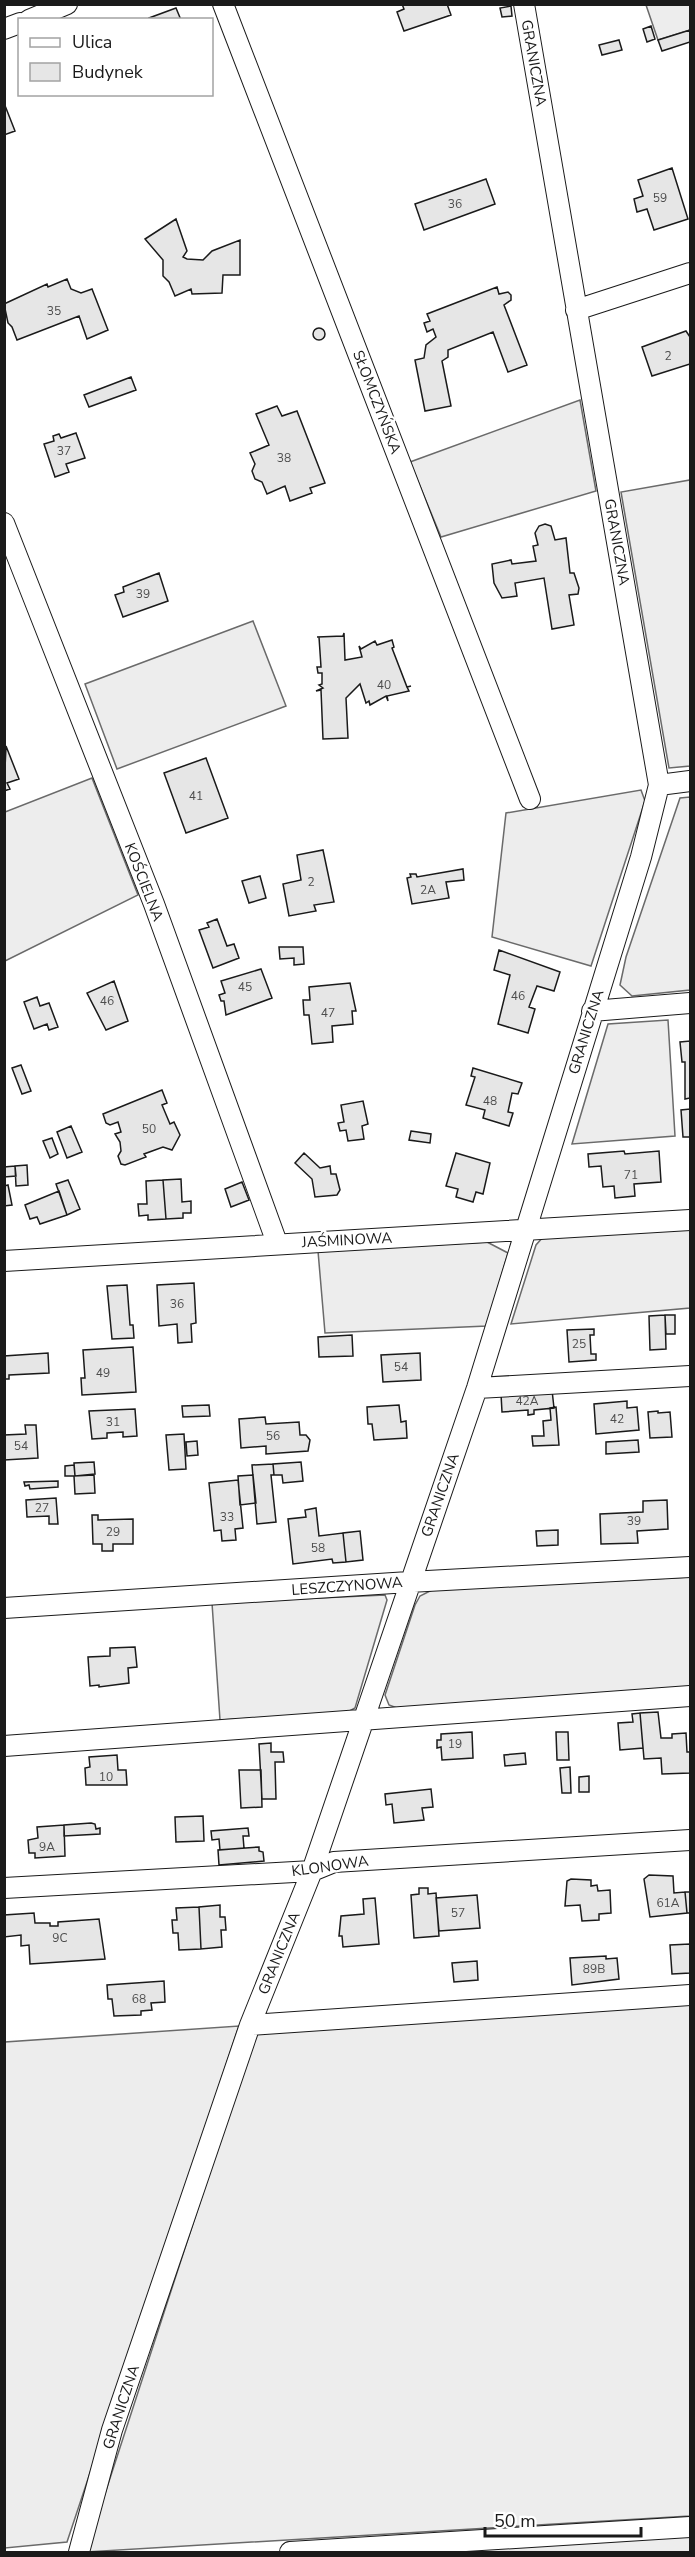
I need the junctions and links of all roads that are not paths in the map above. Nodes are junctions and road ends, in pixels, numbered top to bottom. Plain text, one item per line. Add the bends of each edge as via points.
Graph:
1 (67, 4) edge
2 (223, 4) edge
3 (524, 4) edge
4 (34, 18) edge
5 (690, 273) edge
6 (576, 310) junction
7 (4, 524) edge
8 (690, 781) edge
9 (659, 785) junction
10 (530, 799) dead end
11 (690, 1003) edge
12 (592, 1011) junction
13 (690, 1220) edge
14 (528, 1231) junction
15 (277, 1243) junction
16 (4, 1261) edge
17 (690, 1376) edge
18 (477, 1388) junction
19 (690, 1567) edge
20 (409, 1582) junction
21 (4, 1608) edge
22 (690, 1696) edge
23 (364, 1719) junction
24 (4, 1746) edge
25 (690, 1840) edge
26 (312, 1871) junction
27 (4, 1888) edge
28 (690, 1995) edge
29 (250, 2025) junction
30 (690, 2527) edge
31 (79, 2553) edge
32 (290, 2553) edge

1 - 4 street
2 - 10 street, SŁOMCZYŃSKA
3 - 6 street, GRANICZNA
5 - 6 street
6 - 9 street, GRANICZNA
7 - 15 street, KOŚCIELNA via 154,904
8 - 9 street
9 - 12 street, GRANICZNA via 641,857
11 - 12 street
12 - 14 street, GRANICZNA
13 - 14 street, JAŚMINOWA
14 - 15 street, JAŚMINOWA
14 - 18 street, GRANICZNA
15 - 16 street, JAŚMINOWA
17 - 18 street
18 - 20 street, GRANICZNA
19 - 20 street, LESZCZYNOWA
20 - 21 street, LESZCZYNOWA
20 - 23 street, GRANICZNA
22 - 23 street
23 - 24 street
23 - 26 street, GRANICZNA
25 - 26 street, KLONOWA via 334,1862
26 - 27 street, KLONOWA
26 - 29 street, GRANICZNA
28 - 29 street
29 - 31 street, GRANICZNA via 112,2430
30 - 32 street

